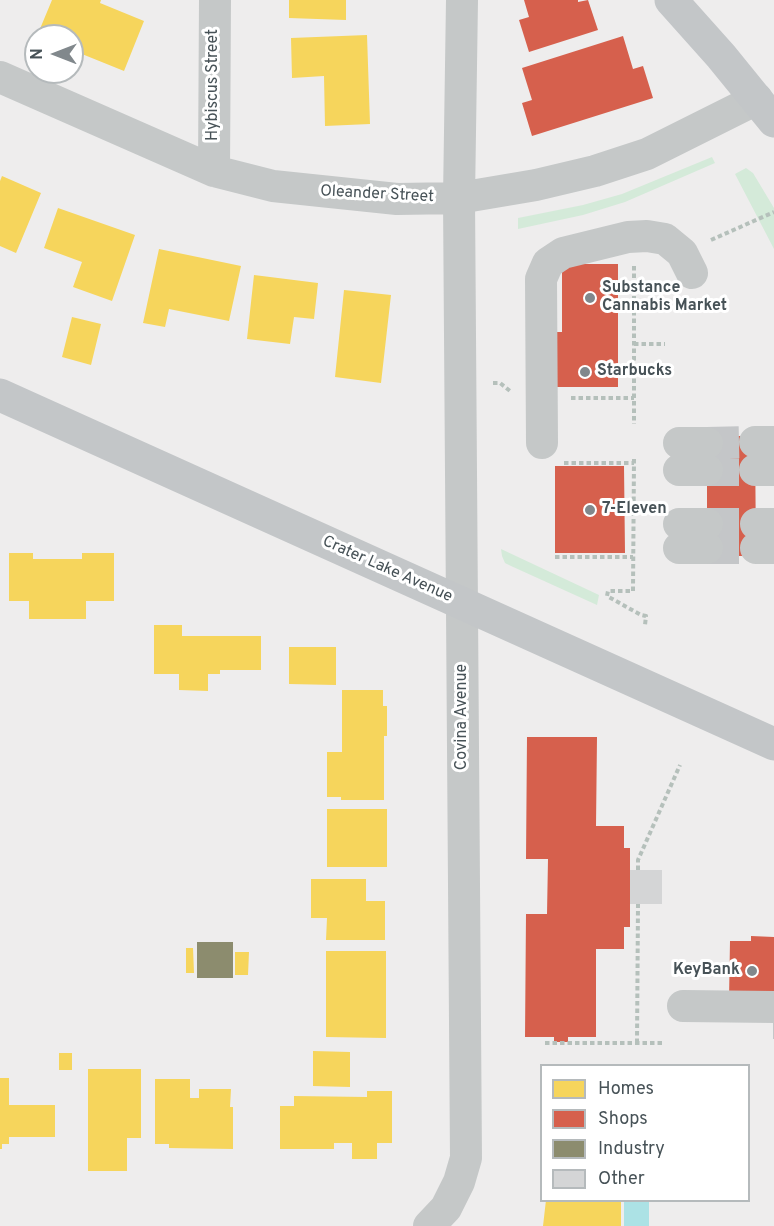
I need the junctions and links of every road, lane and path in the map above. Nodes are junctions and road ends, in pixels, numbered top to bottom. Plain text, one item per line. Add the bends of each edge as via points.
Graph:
1 (215, 0) edge
2 (462, 0) edge
3 (670, 0) edge
4 (0, 77) edge
5 (766, 110) edge
6 (214, 171) junction
7 (459, 198) junction
8 (774, 213) edge
9 (711, 240) dead end
10 (634, 259) dead end
11 (692, 273) dead end
12 (634, 344) junction
13 (664, 344) dead end
14 (0, 395) edge
15 (562, 398) dead end
16 (634, 398) junction
17 (634, 424) dead end
18 (548, 453) joint
19 (555, 557) dead end
20 (633, 557) junction
21 (462, 604) junction
22 (645, 625) dead end
23 (774, 744) edge
24 (680, 765) dead end
25 (638, 870) dead end
26 (638, 904) dead end
27 (773, 1015) edge
28 (677, 1024) joint
29 (545, 1043) dead end
30 (637, 1043) junction
31 (429, 1226) edge

1 - 6 street, Hybiscus Street
2 - 7 street, Covina Avenue
3 - 5 main road
4 - 6 street, Oleander Street
5 - 7 street, Oleander Street via 700,129 595,171 536,186
6 - 7 street, Oleander Street via 273,186 332,193 397,199
7 - 21 street, Covina Avenue
8 - 9 path
10 - 12 path
11 - 18 street via 682,253 664,239 647,236 562,253 548,263 541,279
12 - 13 path
12 - 16 path
14 - 21 main road, Crater Lake Avenue
15 - 16 path
16 - 17 path
18 - 20 path via 634,461
19 - 20 path
20 - 22 path via 633,591 609,591 607,596 646,616
21 - 23 main road, Crater Lake Avenue
21 - 31 street, Covina Avenue via 466,1158 446,1208
24 - 25 path via 638,860
26 - 30 path
27 - 28 street
28 - 30 path
29 - 30 path

